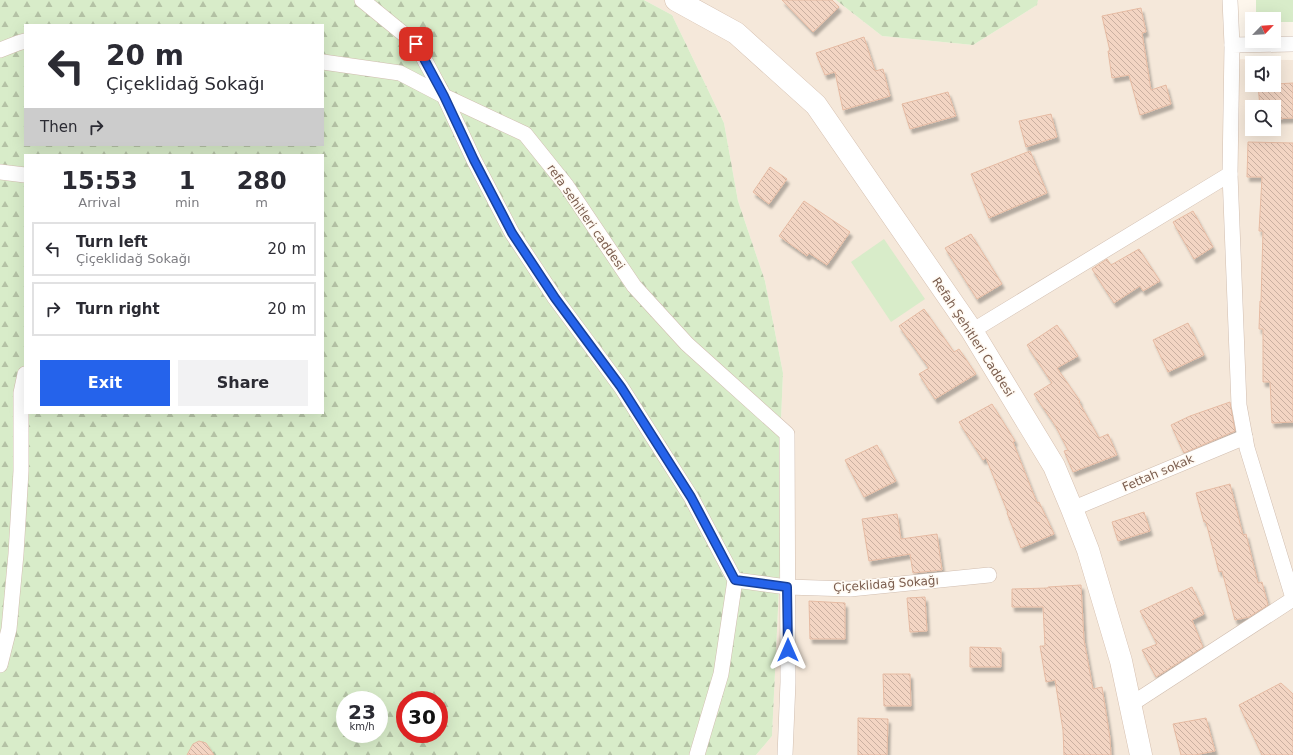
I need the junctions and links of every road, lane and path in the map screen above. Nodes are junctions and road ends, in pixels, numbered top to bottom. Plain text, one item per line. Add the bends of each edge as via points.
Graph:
1 (362, 0) edge
2 (676, 0) edge
3 (1230, 0) edge
4 (24, 41) edge
5 (1293, 44) edge
6 (1232, 45) junction
7 (0, 50) edge
8 (324, 62) edge
9 (444, 96) junction
10 (0, 172) edge
11 (24, 174) edge
12 (1230, 174) junction
13 (972, 331) junction
14 (24, 379) edge
15 (1245, 437) junction
16 (1072, 509) junction
17 (990, 575) dead end
18 (735, 580) junction
19 (787, 587) junction
20 (1293, 598) edge
21 (0, 665) edge
22 (1130, 705) junction
23 (697, 755) edge
24 (785, 755) edge
25 (1141, 755) edge

1 - 9 street via 416,44
2 - 13 street, Refah Şehitleri Caddesi via 736,33 816,105
3 - 6 street
4 - 7 street
5 - 6 street
6 - 12 street
8 - 9 street, refa sehitleri caddesi via 400,73
9 - 18 street via 512,233 555,298 621,387 691,497
9 - 19 street, refa sehitleri caddesi via 525,134 566,185 634,286 687,344 787,434
10 - 11 street
12 - 13 street
12 - 15 street via 1239,404
13 - 16 street, Refah Şehitleri Caddesi via 1054,466
14 - 21 street via 21,393 21,471 16,554 9,629
15 - 16 street, Fettah sokak
15 - 20 street
16 - 22 street, Refah Şehitleri Caddesi via 1088,550 1122,661
17 - 19 street, Çiçeklidağ Sokağı via 850,589
18 - 19 street, Çiçeklidağ Sokağı
18 - 23 street via 721,674
19 - 24 street via 788,682
20 - 22 street
22 - 25 street, Refah Şehitleri Caddesi

